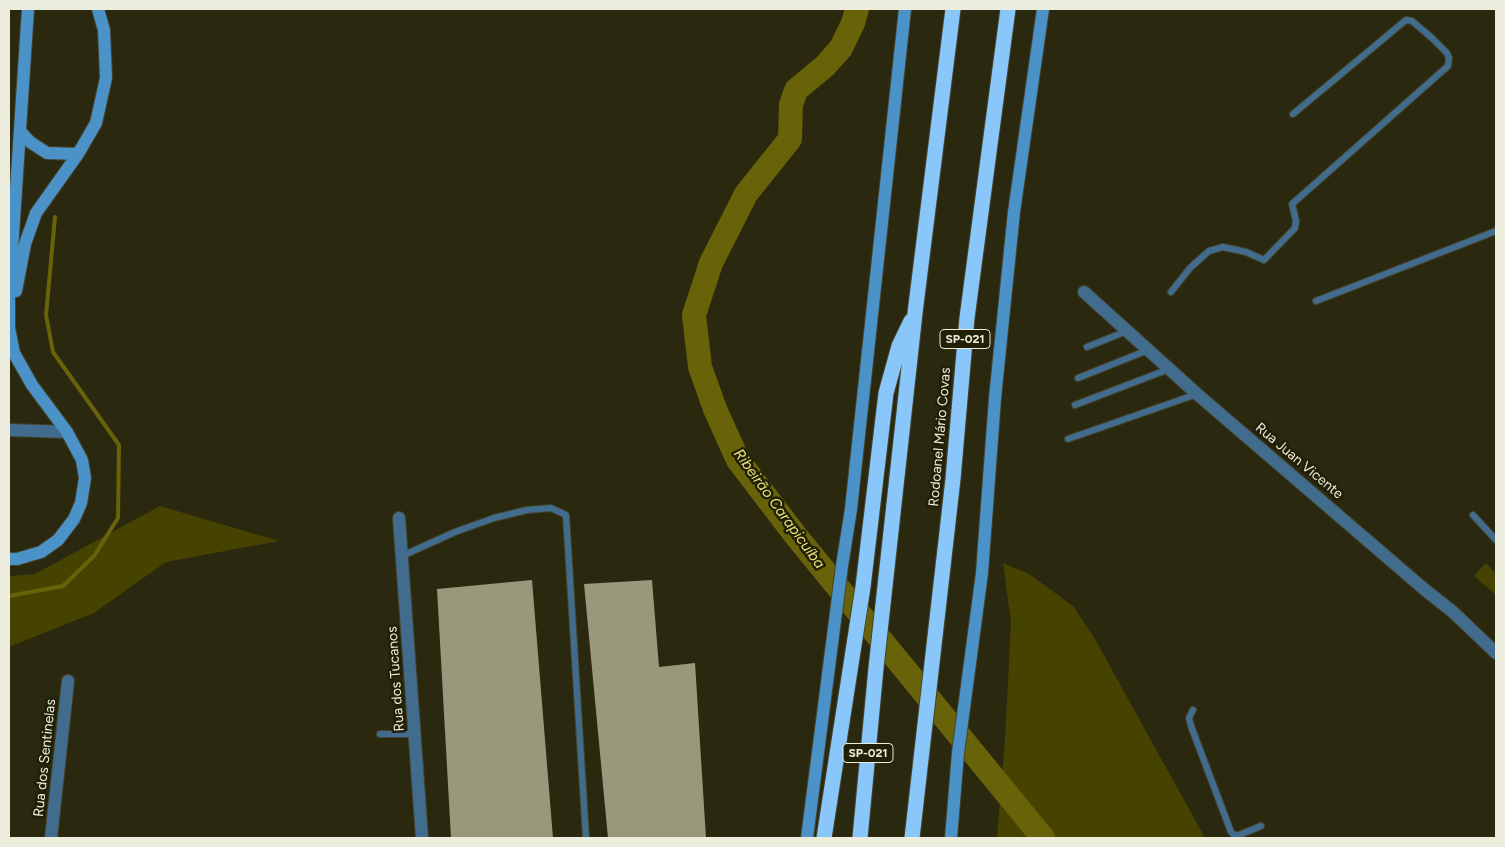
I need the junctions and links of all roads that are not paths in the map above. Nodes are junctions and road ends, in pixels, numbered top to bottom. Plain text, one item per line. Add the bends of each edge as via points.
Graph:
1 (28, 9) edge
2 (98, 9) edge
3 (905, 9) edge
4 (953, 9) edge
5 (1008, 9) edge
6 (1043, 9) edge
7 (1293, 114) dead end
8 (20, 131) junction
9 (78, 154) junction
10 (14, 159) edge
11 (1496, 232) edge
12 (1084, 292) dead end
13 (1171, 292) dead end
14 (1316, 301) dead end
15 (915, 313) junction
16 (9, 328) edge
17 (1127, 331) junction
18 (1087, 347) dead end
19 (1148, 350) junction
20 (1169, 369) junction
21 (1078, 378) dead end
22 (1197, 394) junction
23 (1075, 406) dead end
24 (9, 430) edge
25 (68, 432) junction
26 (1068, 439) dead end
27 (1473, 515) dead end
28 (399, 518) dead end
29 (1496, 540) edge
30 (402, 556) junction
31 (9, 559) edge
32 (1496, 653) edge
33 (68, 681) dead end
34 (1193, 710) dead end
35 (380, 734) dead end
36 (415, 734) junction
37 (1261, 826) dead end
38 (51, 838) edge
39 (422, 838) edge
40 (586, 838) edge
41 (807, 838) edge
42 (824, 838) edge
43 (860, 838) edge
44 (912, 838) edge
45 (951, 838) edge

1 - 8 main road
2 - 9 main road via 104,30 106,78 96,123
3 - 41 main road via 851,509
4 - 15 highway, SP-021
5 - 44 highway, Rodoanel Mário Covas / SP-021 via 967,318 953,479
6 - 45 main road via 1014,212 995,398 982,573 958,753
7 - 13 lane via 1406,20 1412,21 1432,38 1449,58 1448,66 1292,204 1295,228 1264,260 1223,247 1210,251 1190,268
8 - 9 main road via 47,154
8 - 10 main road
9 - 16 main road via 36,213 25,244
10 - 16 main road
11 - 14 lane
12 - 17 street, Rua Juan Vicente
15 - 42 highway via 899,346 886,393 863,587
15 - 43 highway, SP-021
16 - 25 main road via 14,353 32,384
17 - 18 lane
17 - 19 street, Rua Juan Vicente
19 - 20 street, Rua Juan Vicente
19 - 21 lane
20 - 22 street, Rua Juan Vicente
20 - 23 lane
22 - 26 lane
22 - 32 street, Rua Juan Vicente via 1453,612
24 - 25 street
25 - 31 main road via 82,460 85,478 82,503 58,540 41,552
27 - 29 lane
28 - 30 street, Rua dos Tucanos
30 - 36 street, Rua dos Tucanos
30 - 40 lane via 494,518 551,508 566,515
33 - 38 street, Rua dos Sentinelas
34 - 37 lane via 1189,718 1191,726 1230,832 1239,835
35 - 36 lane
36 - 39 street, Rua dos Tucanos

